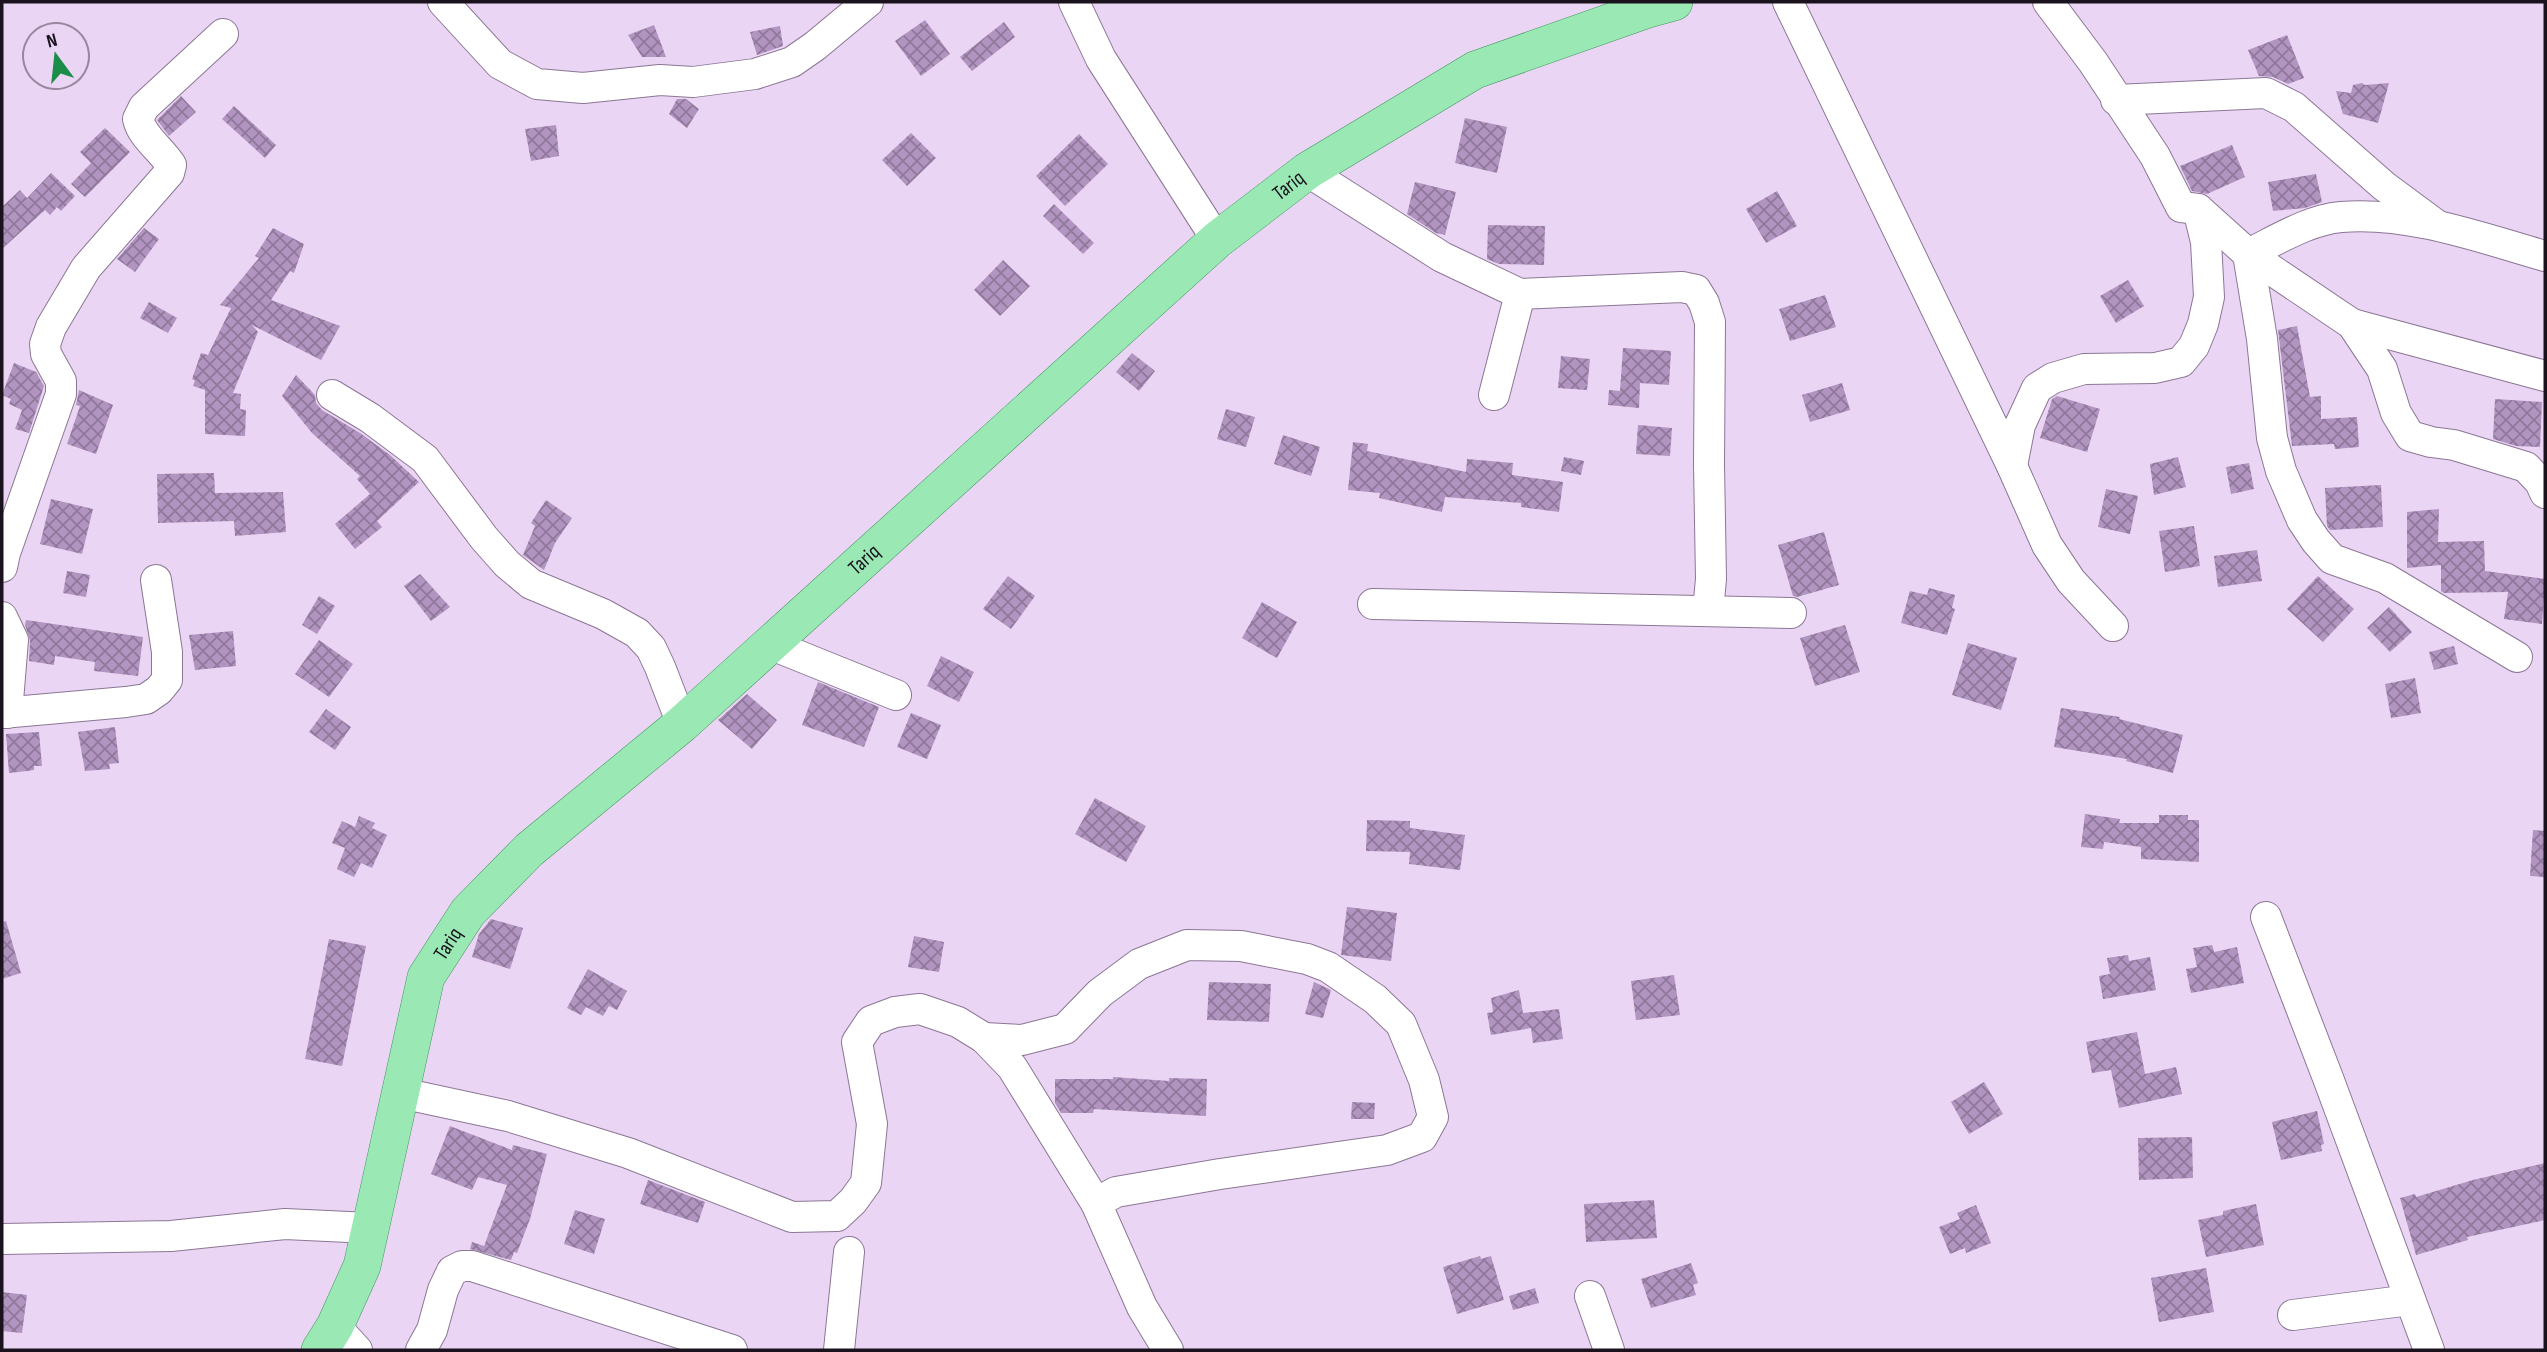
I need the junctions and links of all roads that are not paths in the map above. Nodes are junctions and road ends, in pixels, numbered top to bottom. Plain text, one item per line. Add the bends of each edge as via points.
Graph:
1 (443, 2) edge
2 (868, 2) edge
3 (1074, 2) edge
4 (1788, 2) edge
5 (2048, 2) edge
6 (1653, 4) edge
7 (223, 34) dead end
8 (2116, 100) junction
9 (1307, 171) junction
10 (2198, 209) junction
11 (2437, 226) junction
12 (1217, 240) junction
13 (2248, 254) junction
14 (2545, 256) edge
15 (1520, 294) junction
16 (2352, 324) junction
17 (2545, 376) edge
18 (332, 395) dead end
19 (1494, 395) dead end
20 (2012, 466) junction
21 (2545, 493) edge
22 (2, 567) edge
23 (156, 580) dead end
24 (1373, 604) dead end
25 (1708, 611) junction
26 (1791, 612) dead end
27 (2, 617) edge
28 (2113, 626) dead end
29 (772, 645) junction
30 (2517, 657) dead end
31 (896, 695) dead end
32 (5, 713) edge
33 (682, 724) junction
34 (2266, 917) dead end
35 (984, 1038) junction
36 (401, 1093) junction
37 (1096, 1203) junction
38 (370, 1228) junction
39 (2, 1238) edge
40 (849, 1252) dead end
41 (1590, 1296) dead end
42 (2410, 1300) junction
43 (2293, 1315) dead end
44 (337, 1342) edge
45 (421, 1350) edge
46 (733, 1350) edge
47 (839, 1350) edge
48 (1168, 1350) edge
49 (1609, 1350) edge
50 (2429, 1350) edge

1 - 2 street via 500,64 537,84 583,88 755,74 792,62
3 - 12 street via 1101,59
4 - 20 street
5 - 8 street
6 - 9 main road, Tariq via 1475,70
7 - 22 street via 144,107 138,119 140,128 166,157 169,173 86,268 51,327 46,354 61,381 61,394
8 - 10 street via 2155,156 2181,207
8 - 11 street via 2266,93 2294,107
9 - 12 main road, Tariq
9 - 15 street via 1442,257
10 - 13 street
10 - 20 street via 2206,242 2209,297 2194,346 2181,362 2155,368 2084,369 2037,388 2020,425
11 - 13 street via 2340,217 2303,227
11 - 14 street
12 - 29 main road, Tariq
13 - 16 street
13 - 30 street via 2272,438 2281,471 2316,541 2332,559 2385,578
15 - 19 street
15 - 25 street via 1682,287 1696,290 1704,303 1710,322
16 - 17 street
16 - 21 street via 2382,369 2396,413 2410,436 2526,467
18 - 33 street via 425,459 492,547 531,584 638,633 651,648
20 - 28 street via 2047,545 2071,581
23 - 32 street via 167,652 167,680 159,690 146,699
24 - 25 street
25 - 26 street
27 - 32 street via 13,640
29 - 31 street
29 - 33 main road, Tariq
33 - 36 main road, Tariq via 529,849 468,912 426,976
34 - 42 street
35 - 36 street via 958,1021 920,1009 871,1021 857,1042 872,1124 866,1183 837,1216 792,1217 628,1153 508,1116
35 - 37 street via 1012,1066
35 - 37 street via 1022,1040 1065,1029 1100,993 1139,964 1187,945 1213,944 1241,946 1328,967 1375,999 1401,1024 1424,1080 1433,1117 1422,1137 1387,1150 1116,1192
36 - 38 main road, Tariq
37 - 48 street via 1142,1307
38 - 39 street via 285,1224 172,1236
38 - 44 main road, Tariq
40 - 47 street
41 - 49 street
42 - 43 street
42 - 50 street
45 - 46 street via 452,1271 462,1266

